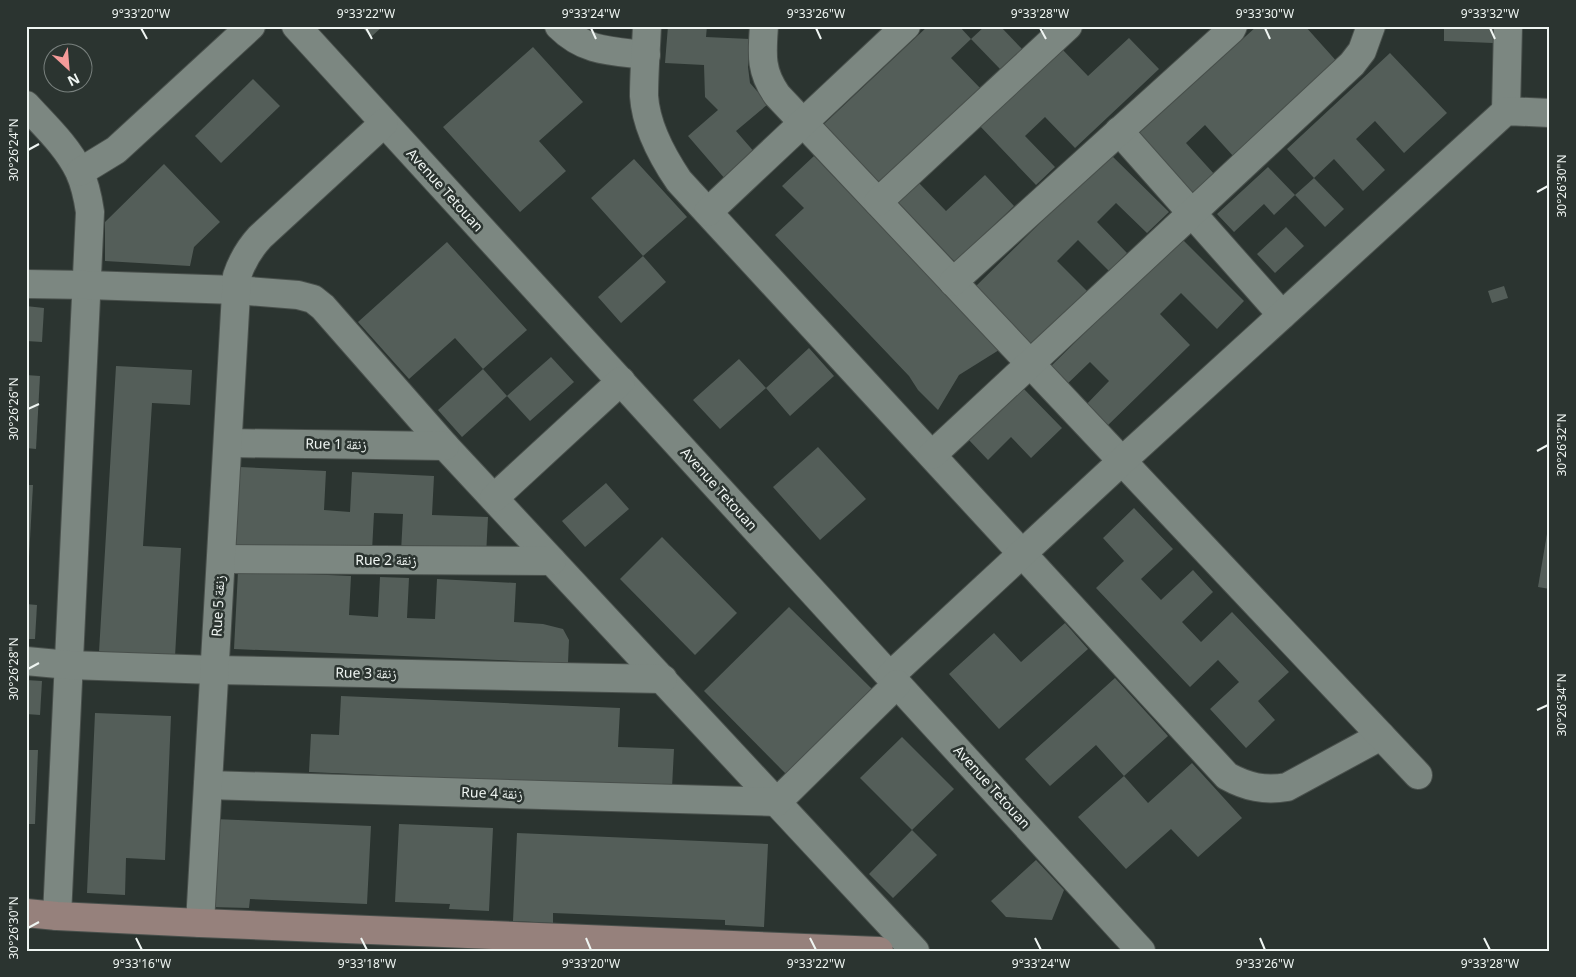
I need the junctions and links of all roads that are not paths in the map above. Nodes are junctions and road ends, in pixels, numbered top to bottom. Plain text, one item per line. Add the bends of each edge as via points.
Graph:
1 (251, 26) edge
2 (296, 26) edge
3 (559, 26) edge
4 (647, 26) edge
5 (764, 26) edge
6 (906, 26) edge
7 (1068, 26) edge
8 (1233, 26) edge
9 (1371, 26) edge
10 (1508, 26) edge
11 (646, 55) junction
12 (26, 105) edge
13 (1506, 111) junction
14 (1550, 113) edge
15 (384, 123) junction
16 (803, 123) junction
17 (1119, 131) junction
18 (80, 172) junction
19 (878, 202) junction
20 (708, 212) junction
21 (1192, 213) junction
22 (953, 282) junction
23 (26, 284) edge
24 (87, 285) junction
25 (236, 290) junction
26 (1282, 315) junction
27 (1030, 363) junction
28 (621, 382) junction
29 (228, 443) junction
30 (445, 446) junction
31 (932, 455) junction
32 (1122, 461) junction
33 (494, 498) junction
34 (1022, 553) junction
35 (221, 559) junction
36 (552, 561) junction
37 (26, 661) edge
38 (69, 665) junction
39 (216, 670) junction
40 (663, 679) junction
41 (894, 680) junction
42 (1381, 736) junction
43 (1418, 775) dead end
44 (208, 785) junction
45 (777, 802) junction
46 (26, 913) edge
47 (57, 916) junction
48 (200, 923) junction
49 (717, 948) edge
50 (879, 951) edge
51 (915, 951) edge
52 (1141, 951) edge

1 - 18 street via 116,150
2 - 15 street, Avenue Tetouan
3 - 11 street via 588,47
4 - 11 street
5 - 16 street via 762,54 765,75 777,95
6 - 16 street
7 - 19 street
8 - 17 street
9 - 21 street via 1362,51 1352,64
10 - 13 street
11 - 20 street via 646,104 658,147 679,181
12 - 18 street via 58,139
13 - 14 street
13 - 26 street
15 - 25 street, Rue 5 زنقة via 260,237 242,262
15 - 28 street, Avenue Tetouan
16 - 19 street
16 - 20 street
17 - 21 street
17 - 22 street
18 - 24 street via 90,212
19 - 22 street
20 - 31 street
21 - 26 street
21 - 27 street
22 - 27 street
23 - 24 street
24 - 25 street
24 - 38 street
25 - 29 street, Rue 5 زنقة
25 - 30 street via 313,299 333,317
26 - 32 street
27 - 31 street
27 - 32 street
28 - 33 street
28 - 41 street, Avenue Tetouan
29 - 30 street, Rue 1 زنقة
29 - 35 street, Rue 5 زنقة
30 - 33 street
31 - 34 street
32 - 34 street
32 - 42 street
33 - 36 street
34 - 41 street
34 - 42 street via 1227,776 1240,783 1264,789 1287,787
35 - 36 street, Rue 2 زنقة
35 - 39 street, Rue 5 زنقة
36 - 40 street
37 - 38 street, Rue 3 زنقة
38 - 39 street, Rue 3 زنقة
38 - 47 street
39 - 40 street, Rue 3 زنقة
39 - 44 street, Rue 5 زنقة
40 - 45 street
41 - 45 street
41 - 52 street, Avenue Tetouan
42 - 43 street
44 - 45 street, Rue 4 زنقة
44 - 48 street, Rue 5 زنقة
45 - 51 street
46 - 47 street
47 - 48 street
48 - 49 street
49 - 50 street

